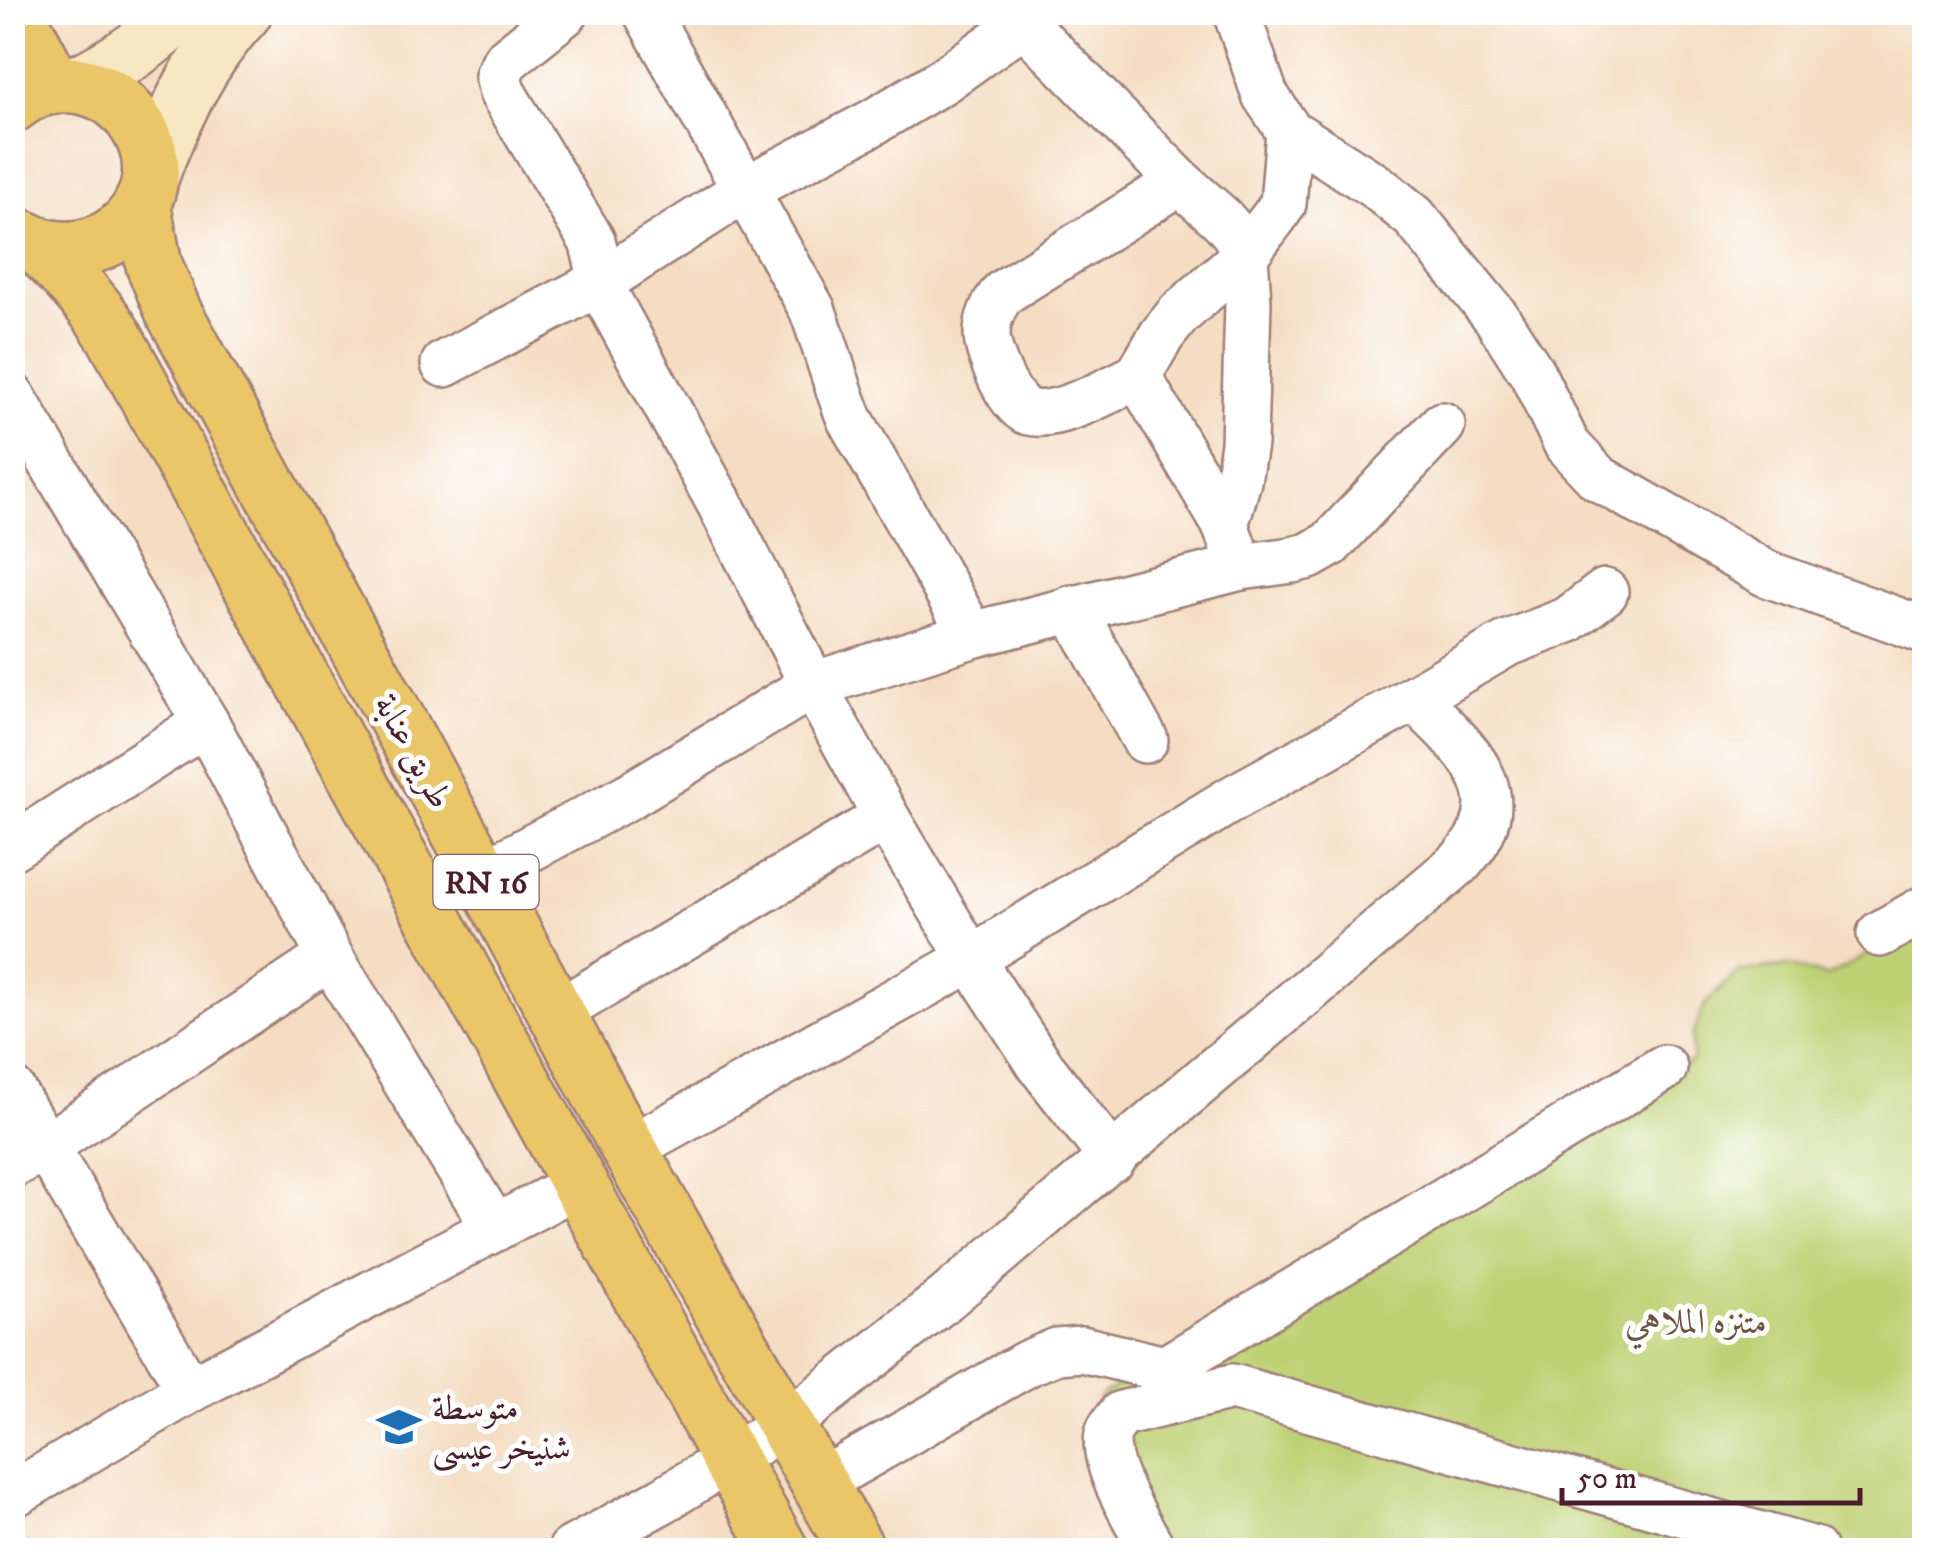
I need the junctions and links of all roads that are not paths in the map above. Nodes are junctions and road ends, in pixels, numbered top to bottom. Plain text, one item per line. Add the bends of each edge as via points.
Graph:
1 (16, 12) edge
2 (180, 12) edge
3 (244, 12) edge
4 (566, 12) edge
5 (646, 12) edge
6 (1236, 12) edge
7 (1017, 18) edge
8 (47, 92) edge
9 (1289, 132) junction
10 (1180, 182) junction
11 (746, 189) junction
12 (146, 190) junction
13 (25, 238) edge
14 (1245, 255) junction
15 (599, 283) junction
16 (444, 364) dead end
17 (1138, 376) junction
18 (12, 396) edge
19 (1442, 425) dead end
20 (1225, 525) junction
21 (1242, 566) junction
22 (1605, 592) dead end
23 (1072, 608) junction
24 (1924, 630) edge
25 (972, 635) junction
26 (813, 685) junction
27 (1414, 698) junction
28 (206, 723) junction
29 (1145, 740) dead end
30 (886, 818) junction
31 (12, 847) edge
32 (482, 874) junction
33 (1924, 909) edge
34 (1880, 934) dead end
35 (330, 957) junction
36 (971, 959) junction
37 (556, 1013) junction
38 (1664, 1068) dead end
39 (12, 1090) edge
40 (629, 1149) junction
41 (29, 1156) edge
42 (1113, 1158) junction
43 (578, 1184) junction
44 (495, 1228) junction
45 (190, 1390) junction
46 (786, 1424) junction
47 (729, 1458) junction
48 (819, 1483) junction
49 (12, 1495) edge
50 (570, 1550) edge
51 (780, 1550) edge
52 (857, 1550) edge
53 (1153, 1550) edge
54 (1814, 1550) edge

1 - 8 highway
2 - 8 main road via 110,67
3 - 12 main road via 185,96
4 - 15 street via 504,61 498,82 592,241
5 - 11 street
6 - 9 street via 1265,95
7 - 10 street
7 - 11 street via 944,80
8 - 12 highway, طريق عنابة via 94,90 128,113 148,152
9 - 14 street via 1282,204
9 - 24 street via 1414,217 1496,317 1567,445 1598,478 1765,573
10 - 14 street via 1235,234
10 - 17 street via 1004,292 988,322 989,347 1007,392 1032,414 1086,402
11 - 15 street
11 - 25 street via 812,309 850,420
12 - 13 highway via 128,224 98,244 62,251
12 - 32 highway, طريق عنابة / RN 16 via 154,265 174,313
13 - 43 highway, طريق عنابة / RN 16 via 78,285 114,334
14 - 17 street via 1178,314
14 - 20 street via 1244,444
15 - 16 street
15 - 26 street
17 - 20 street
18 - 28 street
19 - 21 street via 1330,544 1309,556
20 - 21 street
21 - 23 street
22 - 27 street via 1568,620 1506,644
23 - 25 street
23 - 29 street
25 - 26 street
26 - 30 street
26 - 32 street via 630,796
27 - 36 street via 1232,799
27 - 42 street via 1472,756 1485,784 1488,816 1476,845
28 - 31 street
28 - 35 street
30 - 36 street
30 - 37 street
32 - 37 highway, طريق عنابة / RN 16
33 - 34 street
35 - 41 street
35 - 44 street
36 - 40 street
36 - 42 street via 1042,1068
37 - 40 highway, طريق عنابة / RN 16
38 - 48 street via 1165,1370 1082,1349 1057,1351
39 - 41 street
40 - 46 highway, طريق عنابة / RN 16
41 - 45 street
42 - 46 street
43 - 44 street
43 - 47 highway, طريق عنابة / RN 16
44 - 45 street
45 - 49 street
46 - 47 street
46 - 48 highway, طريق عنابة / RN 16
47 - 50 street
47 - 51 highway, طريق عنابة / RN 16
48 - 52 highway, طريق عنابة / RN 16
53 - 54 street via 1109,1460 1109,1429 1121,1414 1232,1387

